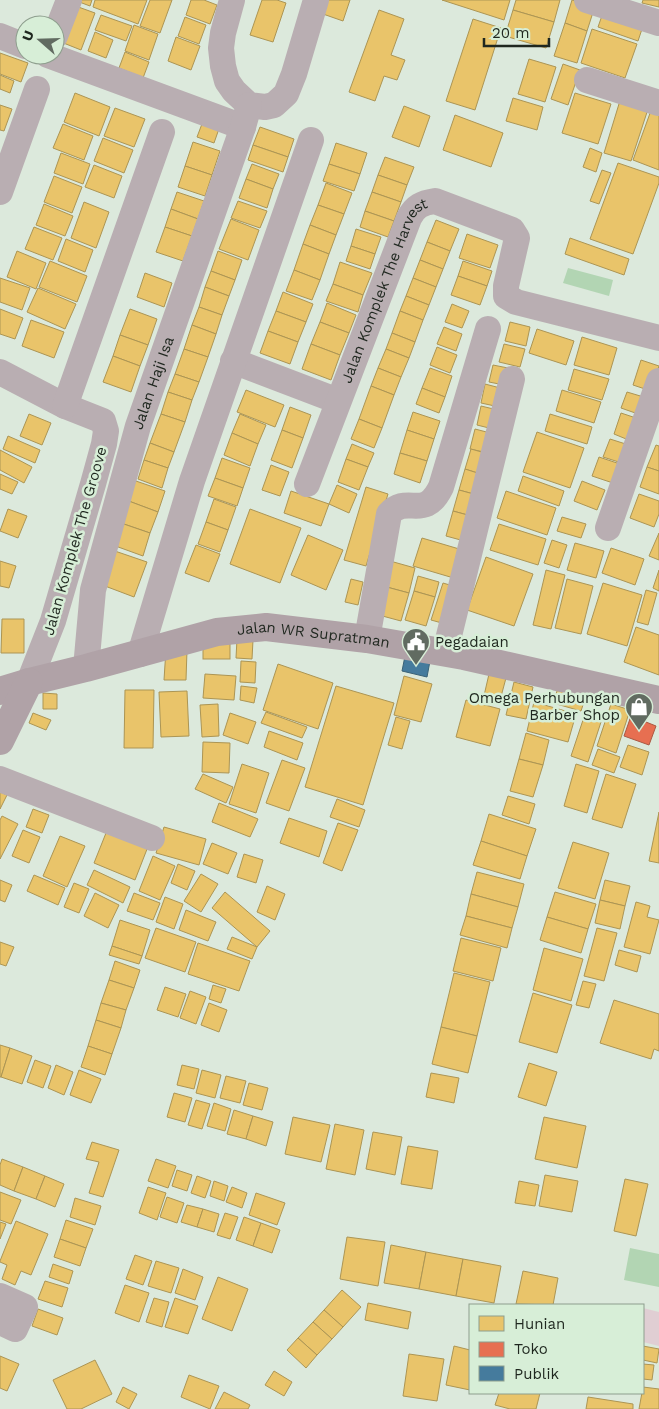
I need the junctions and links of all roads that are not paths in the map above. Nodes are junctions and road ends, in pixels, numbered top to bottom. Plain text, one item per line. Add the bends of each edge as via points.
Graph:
1 (69, 0) edge
2 (232, 0) edge
3 (316, 0) edge
4 (587, 0) edge
5 (63, 15) edge
6 (659, 23) edge
7 (0, 36) edge
8 (15, 42) edge
9 (65, 60) edge
10 (587, 80) dead end
11 (37, 89) dead end
12 (659, 103) edge
13 (246, 116) junction
14 (162, 132) dead end
15 (311, 140) dead end
16 (0, 192) edge
17 (488, 329) dead end
18 (659, 338) edge
19 (233, 361) junction
20 (0, 372) edge
21 (512, 379) dead end
22 (659, 381) edge
23 (338, 401) junction
24 (65, 406) junction
25 (307, 484) dead end
26 (608, 528) dead end
27 (366, 639) junction
28 (444, 652) junction
29 (140, 654) junction
30 (86, 668) junction
31 (29, 682) junction
32 (0, 691) edge
33 (659, 700) edge
34 (0, 741) edge
35 (0, 779) edge
36 (152, 838) dead end
37 (0, 1296) edge
38 (0, 1322) edge

1 - 5 street
2 - 13 street via 223,33 224,66 227,81
3 - 13 street via 286,94 274,105
4 - 6 street
7 - 8 street
9 - 13 street
10 - 12 street
11 - 16 street
13 - 30 street, Jalan Haji Isa via 138,426 93,590
14 - 24 street
15 - 19 street
17 - 27 street via 438,494 432,503 394,508 389,514
18 - 23 street, Jalan Komplek The Harvest via 516,302 506,296 517,238 512,230 435,201 424,203 414,209 409,218
19 - 23 street, Jalan Komplek The Harvest
19 - 29 street via 192,481
20 - 24 street, Jalan Komplek The Groove
21 - 28 street
22 - 26 street
23 - 25 street, Jalan Komplek The Harvest
24 - 31 street, Jalan Komplek The Groove via 103,421 106,431 53,621
27 - 28 main road, Jalan WR Supratman
27 - 29 main road, Jalan WR Supratman via 266,627 238,628 190,638
28 - 33 main road, Jalan WR Supratman
29 - 30 main road, Jalan WR Supratman
30 - 31 main road, Jalan WR Supratman
31 - 32 main road, Jalan WR Supratman
31 - 34 main road
35 - 36 street
37 - 38 street via 25,1307 15,1329

